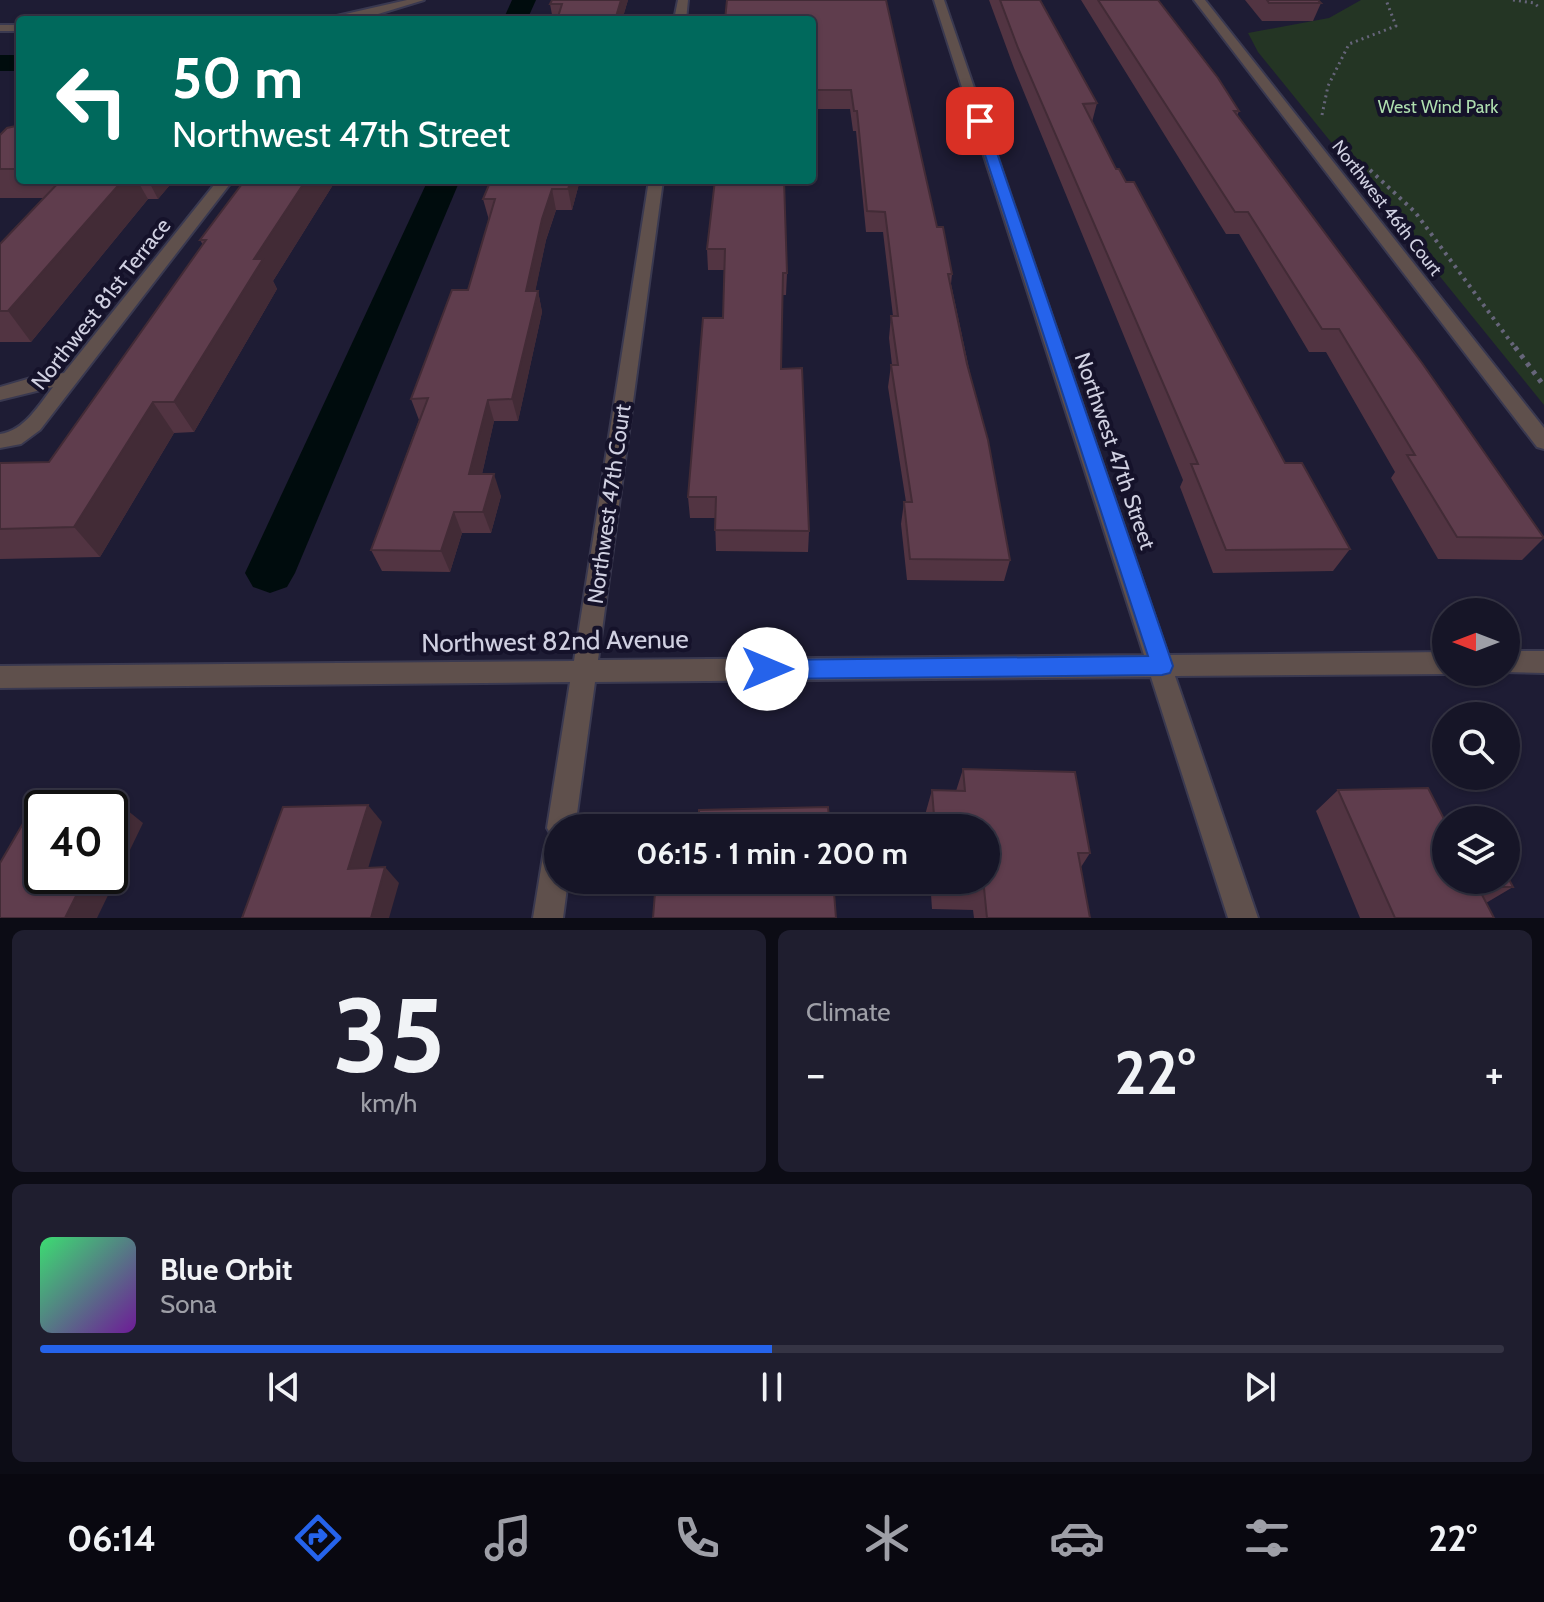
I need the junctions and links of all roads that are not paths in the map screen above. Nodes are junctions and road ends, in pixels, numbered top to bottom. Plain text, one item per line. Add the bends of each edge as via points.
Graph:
1 (419, 0) edge
2 (939, 0) edge
3 (1199, 0) edge
4 (357, 16) edge
5 (223, 184) edge
6 (655, 184) edge
7 (71, 378) junction
8 (0, 394) edge
9 (0, 441) edge
10 (1544, 442) edge
11 (1520, 662) edge
12 (1544, 662) edge
13 (1432, 663) edge
14 (1162, 666) junction
15 (585, 671) junction
16 (0, 677) edge
17 (563, 814) edge
18 (552, 894) edge
19 (548, 918) edge
20 (1243, 918) edge

1 - 4 street
2 - 14 street, Northwest 47th Street
3 - 10 street, Northwest 46th Court
5 - 7 street, Northwest 81st Terrace
6 - 15 street, Northwest 47th Court
7 - 8 street
7 - 9 street, Northwest 81st Terrace via 33,425 14,439
11 - 12 street
13 - 14 street, Northwest 82nd Avenue
14 - 15 street, Northwest 82nd Avenue
14 - 20 street, Northwest 47th Street
15 - 16 street, Northwest 82nd Avenue
15 - 17 street, Northwest 47th Court
18 - 19 street

